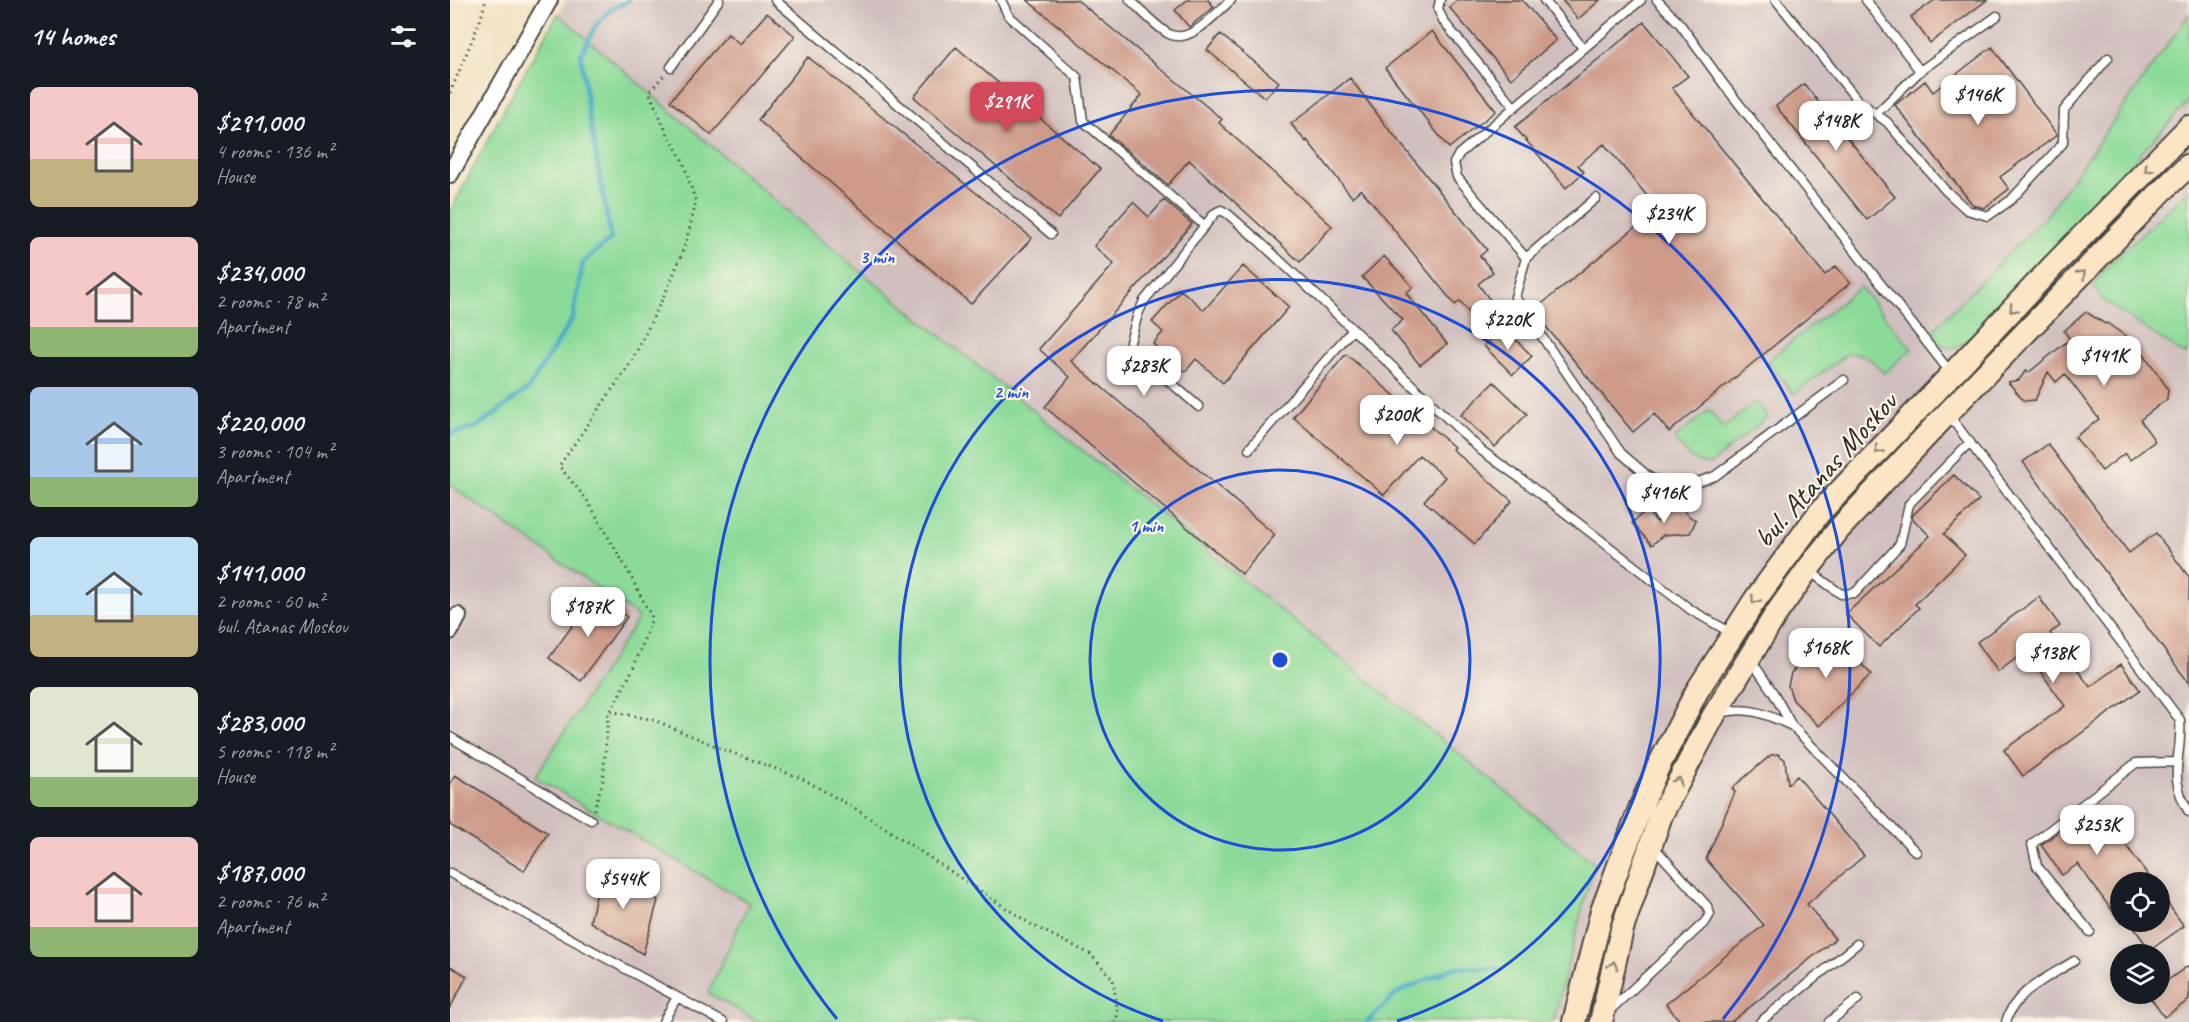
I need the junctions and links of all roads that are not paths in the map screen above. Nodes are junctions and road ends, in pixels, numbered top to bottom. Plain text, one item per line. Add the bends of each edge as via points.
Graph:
1 (549, 0) edge
2 (719, 0) edge
3 (775, 0) edge
4 (1000, 0) edge
5 (1130, 0) edge
6 (1231, 0) edge
7 (1440, 0) edge
8 (1544, 0) edge
9 (1641, 0) edge
10 (1657, 0) edge
11 (1776, 0) edge
12 (1866, 0) edge
13 (1997, 16) dead end
14 (1583, 48) junction
15 (2108, 58) dead end
16 (671, 67) road end
17 (1920, 71) junction
18 (1514, 107) junction
19 (1876, 114) junction
20 (2189, 127) edge
21 (2189, 165) edge
22 (451, 171) edge
23 (1596, 198) dead end
24 (1205, 226) junction
25 (1051, 234) dead end
26 (1526, 258) junction
27 (1353, 329) junction
28 (1952, 374) junction
29 (1844, 380) dead end
30 (1964, 397) junction
31 (1199, 407) dead end
32 (1947, 414) junction
33 (1970, 442) junction
34 (1249, 449) dead end
35 (1808, 569) junction
36 (458, 616) dead end
37 (450, 632) edge
38 (1733, 634) junction
39 (1749, 657) junction
40 (1714, 715) junction
41 (1792, 726) junction
42 (450, 737) edge
43 (2176, 762) junction
44 (2189, 812) edge
45 (591, 820) road end
46 (1651, 843) junction
47 (1916, 852) dead end
48 (450, 873) edge
49 (2090, 932) dead end
50 (1857, 944) dead end
51 (2074, 961) dead end
52 (677, 997) junction
53 (1858, 999) dead end
54 (1601, 1020) edge
55 (663, 1022) edge
56 (723, 1022) edge
57 (1574, 1022) edge
58 (1760, 1022) edge
59 (1829, 1022) edge
60 (2006, 1022) edge

1 - 22 street
2 - 16 lane
3 - 25 lane
4 - 24 lane via 1008,15 1077,77 1083,121
5 - 6 lane via 1169,34 1181,37 1192,34
7 - 18 lane via 1438,9 1444,22
8 - 14 lane
9 - 14 lane
10 - 28 lane via 1680,24
11 - 19 lane via 1859,102
12 - 17 lane
13 - 17 lane
14 - 18 lane
15 - 19 lane via 2064,110 2063,143 2011,200 1988,216 1967,210 1945,190
17 - 19 lane
18 - 26 lane via 1459,154 1454,163 1457,177
20 -> 28 main road, bul. Atanas Moskov
30 -> 21 main road, bul. Atanas Moskov
23 - 26 lane
24 - 27 lane via 1215,213 1221,210 1228,214
24 - 31 lane via 1144,302 1130,346
26 - 29 lane via 1515,297 1621,453 1650,478 1684,487 1715,476
27 - 34 lane
27 - 38 lane via 1482,452 1691,610
28 - 30 main road via 1942,391 1944,398 1951,401
28 -> 38 main road, bul. Atanas Moskov via 1818,513
30 - 32 main road, bul. Atanas Moskov
32 - 33 lane
32 - 35 main road, bul. Atanas Moskov via 1839,529
33 - 35 lane via 1909,504 1900,544 1855,593 1841,594
33 - 43 lane via 2180,720
35 - 39 main road, bul. Atanas Moskov
36 - 37 street
38 - 57 main road, bul. Atanas Moskov via 1697,691 1641,806 1602,911
39 - 40 main road, bul. Atanas Moskov
39 - 41 lane
40 - 41 lane via 1749,710
46 -> 40 main road, bul. Atanas Moskov via 1661,815
41 - 47 lane
42 - 45 lane
43 - 44 lane via 2180,798
43 - 49 lane via 2136,763 2032,844 2037,866
54 -> 46 main road, bul. Atanas Moskov via 1622,929
46 - 54 lane via 1710,914
48 - 52 lane
50 - 58 lane
51 - 60 lane via 2018,998
52 - 55 lane
52 - 56 lane
53 - 59 lane

